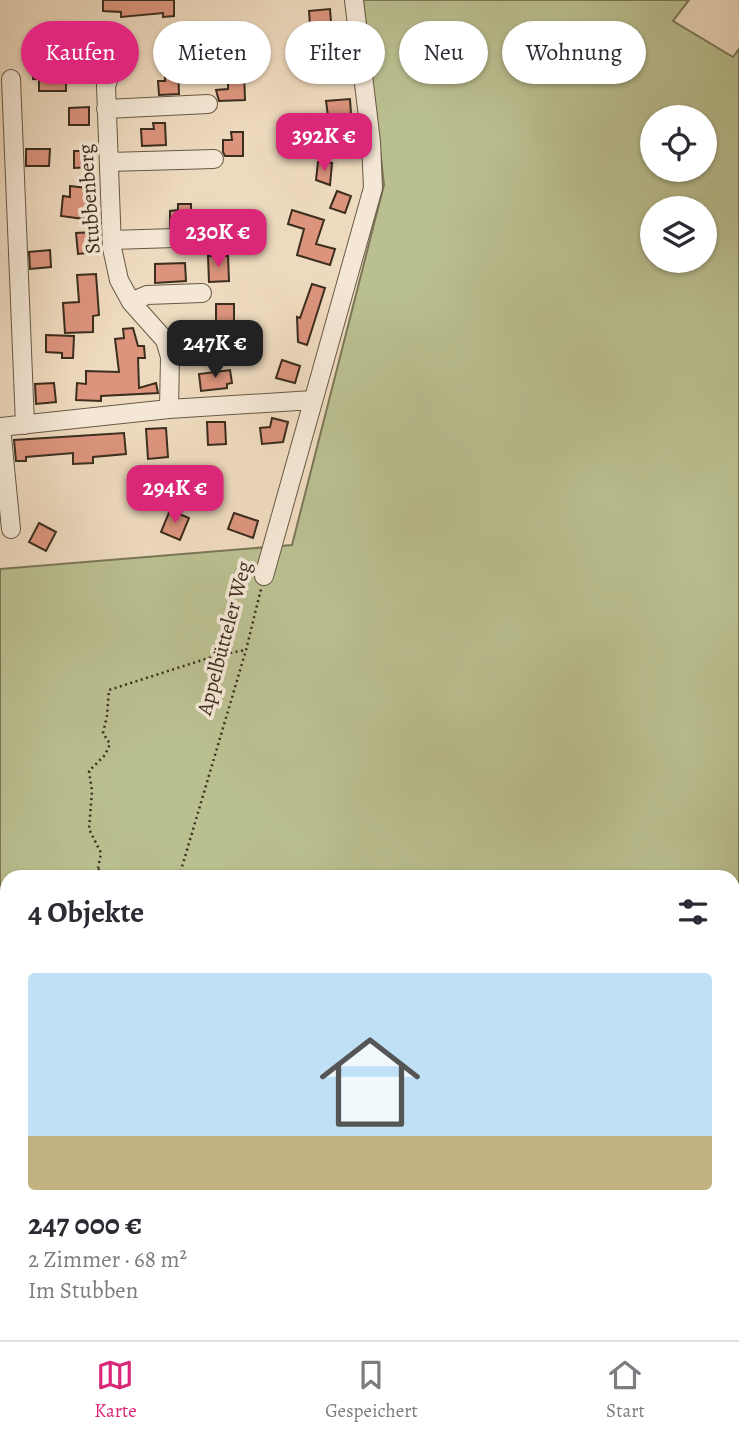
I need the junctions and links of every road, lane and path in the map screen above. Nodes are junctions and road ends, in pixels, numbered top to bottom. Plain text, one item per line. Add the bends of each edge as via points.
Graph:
1 (354, 0) edge
2 (11, 79) dead end
3 (107, 84) edge
4 (208, 104) dead end
5 (106, 108) junction
6 (180, 146) dead end
7 (109, 157) junction
8 (214, 159) dead end
9 (206, 237) dead end
10 (112, 240) junction
11 (202, 293) dead end
12 (131, 302) junction
13 (313, 400) junction
14 (169, 409) junction
15 (26, 425) junction
16 (1, 427) edge
17 (11, 529) dead end
18 (264, 576) joint
19 (246, 650) junction
20 (98, 868) edge
21 (181, 870) edge

1 - 13 street, Appelbütteler Weg via 373,188
2 - 15 street
3 - 5 street, Stubbenberg
4 - 5 street
5 - 7 street, Stubbenberg
6 - 7 street
7 - 8 street
7 - 10 street, Stubbenberg
9 - 10 street
10 - 12 street, Stubbenberg via 119,281
11 - 12 street via 147,295
12 - 14 street, Stubbenberg via 164,340 170,357
13 - 14 street
13 - 18 street, Appelbütteler Weg
14 - 15 street
15 - 16 street
16 - 17 street
18 - 19 path, Appelbütteler Weg
19 - 20 path via 218,654 109,690 103,733 110,744 89,771 89,829 101,853
19 - 21 path, Appelbütteler Weg

